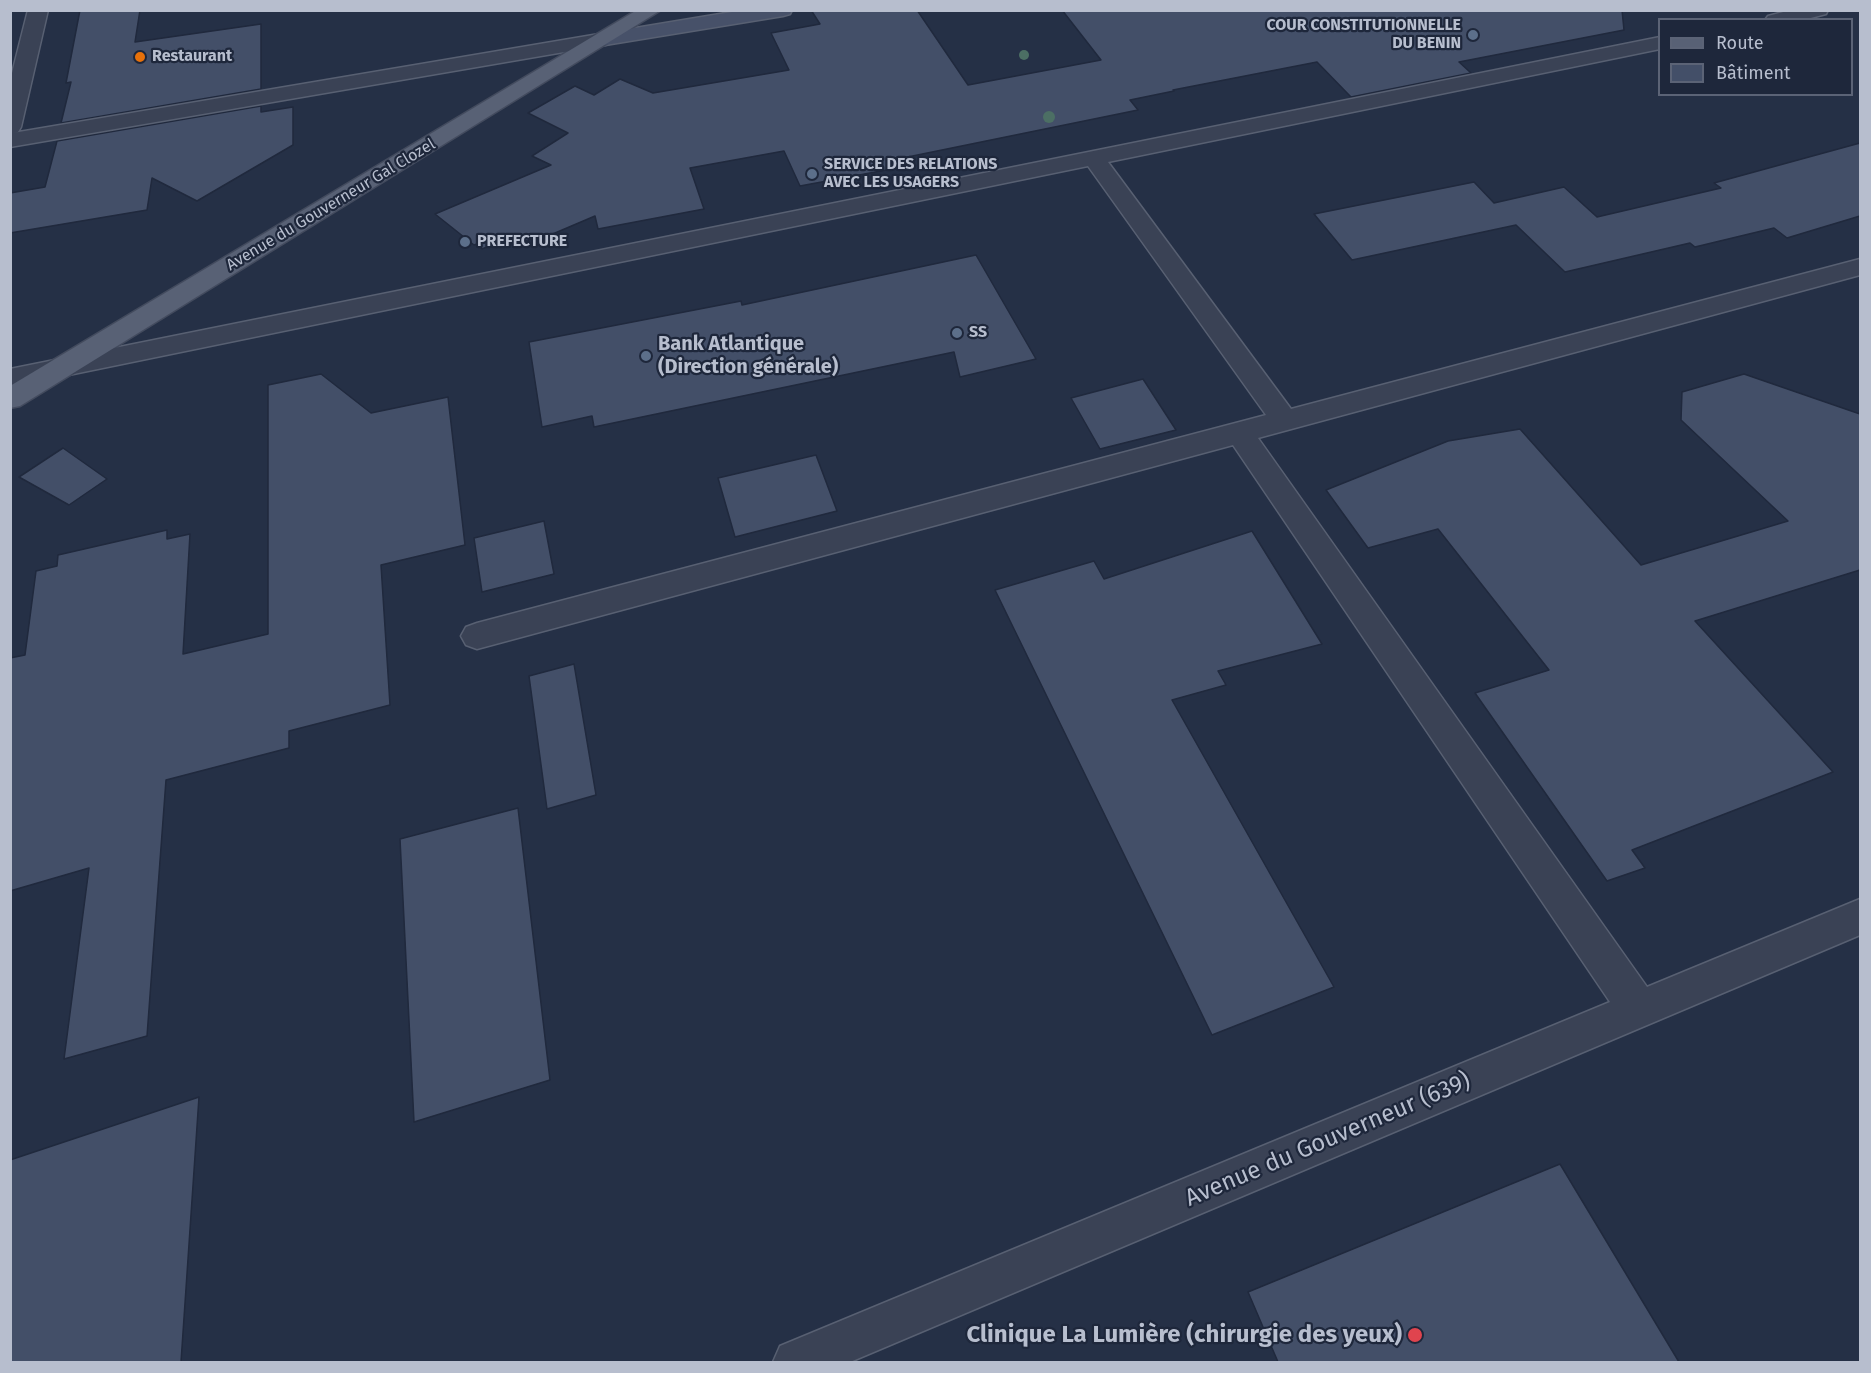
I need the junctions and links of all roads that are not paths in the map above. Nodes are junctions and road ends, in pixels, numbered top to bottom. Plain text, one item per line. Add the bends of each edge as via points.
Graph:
1 (38, 10) edge
2 (652, 10) edge
3 (783, 10) edge
4 (1819, 10) edge
5 (1784, 18) edge
6 (605, 39) junction
7 (1658, 43) edge
8 (10, 128) edge
9 (10, 140) edge
10 (1094, 158) junction
11 (1860, 267) edge
12 (64, 367) junction
13 (10, 378) edge
14 (10, 399) edge
15 (1285, 421) junction
16 (1239, 432) junction
17 (477, 636) dead end
18 (1860, 917) edge
19 (1639, 1010) junction
20 (796, 1362) edge

1 - 8 street
2 - 6 main road, Avenue du Gouverneur Gal Clozel
3 - 6 street
4 - 5 street
6 - 9 street
6 - 12 main road, Avenue du Gouverneur Gal Clozel
7 - 10 street
10 - 12 street
10 - 15 street
11 - 15 street
12 - 13 street
12 - 14 main road, Avenue du Gouverneur Gal Clozel
15 - 16 street
16 - 17 street
16 - 19 street
18 - 19 street, Avenue du Gouverneur (639)
19 - 20 street, Avenue du Gouverneur (639)

